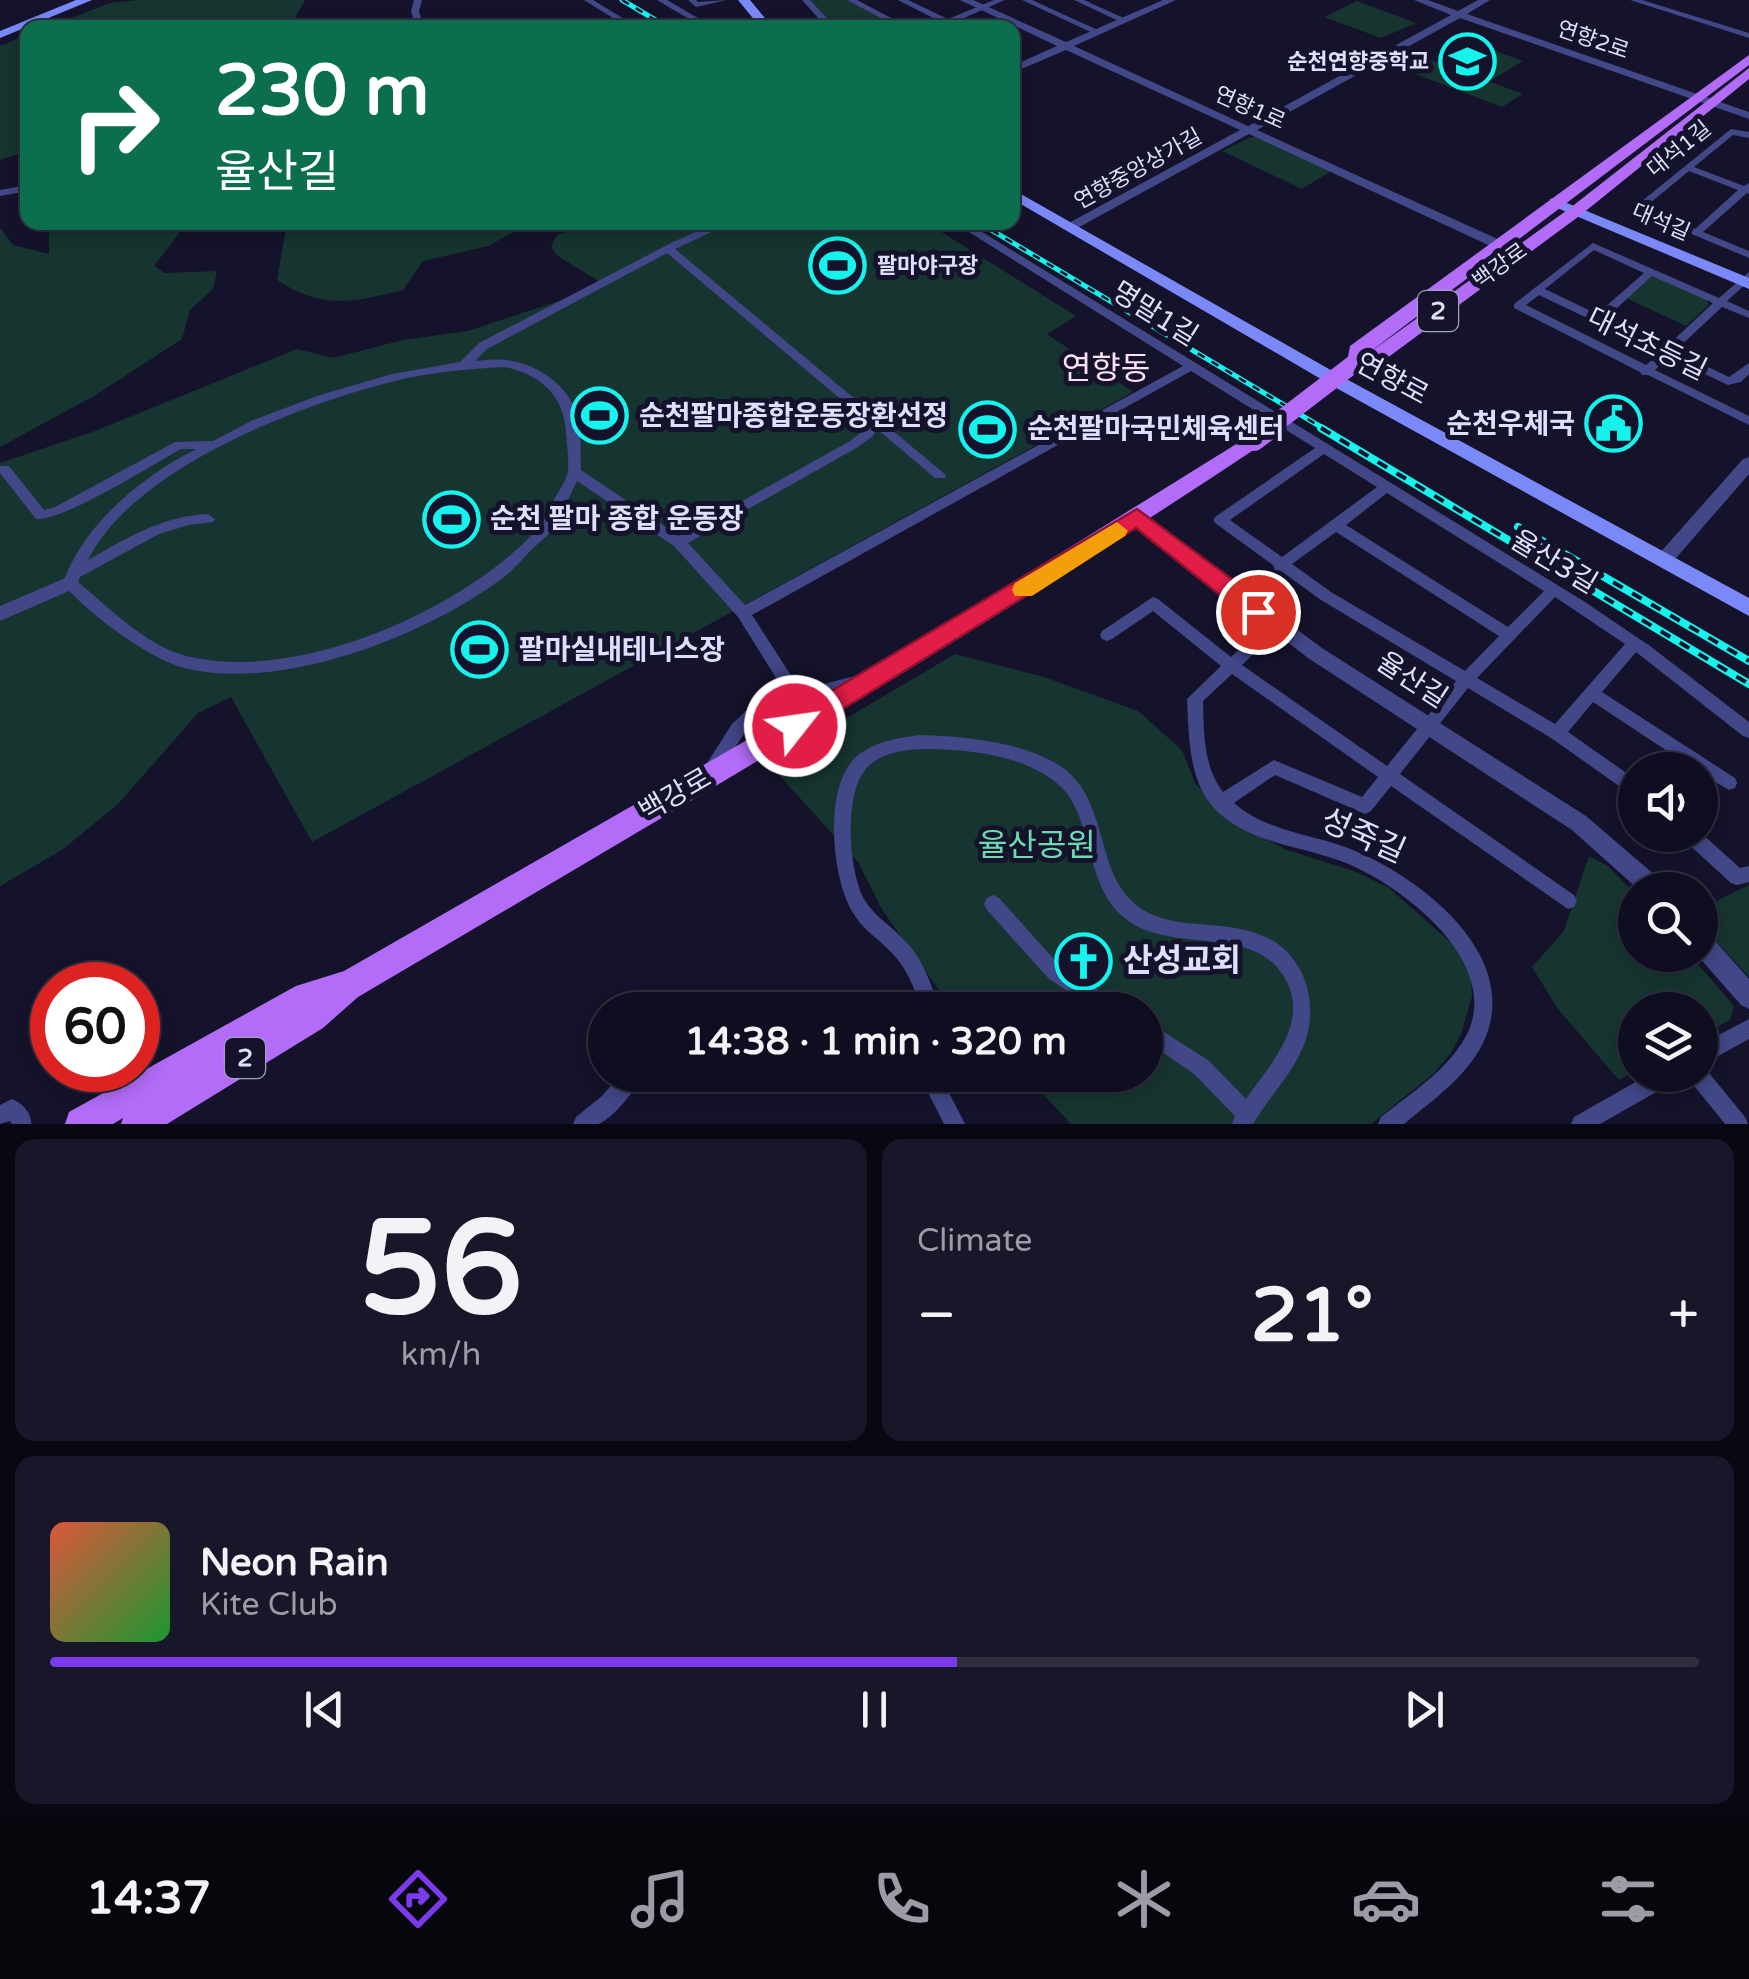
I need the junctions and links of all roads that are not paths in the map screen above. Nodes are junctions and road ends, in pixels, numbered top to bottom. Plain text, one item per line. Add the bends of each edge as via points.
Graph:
1 (588, 0) edge
2 (661, 0) edge
3 (723, 0) edge
4 (744, 0) edge
5 (806, 0) edge
6 (851, 0) edge
7 (902, 0) edge
8 (965, 0) edge
9 (1001, 0) edge
10 (1026, 0) edge
11 (1171, 0) edge
12 (1419, 0) edge
13 (1485, 0) edge
14 (1634, 0) edge
15 (84, 1) edge
16 (1084, 1) edge
17 (694, 2) edge
18 (917, 7) junction
19 (982, 8) junction
20 (680, 10) junction
21 (1460, 14) junction
22 (887, 18) junction
23 (37, 20) edge
24 (622, 20) edge
25 (697, 20) edge
26 (761, 20) edge
27 (825, 20) edge
28 (882, 20) edge
29 (944, 20) edge
30 (953, 20) edge
31 (1009, 20) edge
32 (1124, 20) junction
33 (1020, 25) edge
34 (1098, 32) junction
35 (1749, 36) edge
36 (1066, 46) junction
37 (1749, 59) edge
38 (1020, 66) edge
39 (1749, 72) edge
40 (1704, 100) junction
41 (1749, 116) edge
42 (1250, 130) junction
43 (1749, 135) edge
44 (1688, 168) junction
45 (1748, 189) edge
46 (1020, 198) edge
47 (1555, 202) junction
48 (1576, 211) junction
49 (1072, 227) junction
50 (710, 230) edge
51 (971, 230) edge
52 (1696, 234) junction
53 (1498, 243) junction
54 (668, 249) junction
55 (1518, 252) junction
56 (1749, 255) edge
57 (1651, 272) junction
58 (1747, 280) edge
59 (1538, 290) junction
60 (1720, 302) junction
61 (1749, 316) edge
62 (1598, 319) junction
63 (1667, 351) junction
64 (1356, 362) junction
65 (463, 366) junction
66 (1192, 366) junction
67 (1749, 367) edge
68 (1646, 372) junction
69 (875, 421) junction
70 (1749, 421) edge
71 (218, 445) junction
72 (1323, 449) junction
73 (1749, 464) edge
74 (4, 469) dead end
75 (575, 473) junction
76 (940, 475) dead end
77 (1384, 488) junction
78 (1137, 517) junction
79 (208, 519) dead end
80 (1336, 524) junction
81 (679, 542) junction
82 (1664, 560) junction
83 (1280, 566) junction
84 (71, 579) junction
85 (1553, 590) junction
86 (1749, 608) edge
87 (743, 613) junction
88 (0, 614) edge
89 (1275, 625) junction
90 (1106, 635) dead end
91 (1509, 635) junction
92 (1634, 643) junction
93 (1229, 664) junction
94 (884, 674) junction
95 (1466, 680) junction
96 (788, 682) junction
97 (1591, 693) junction
98 (1427, 726) junction
99 (1749, 731) edge
100 (1557, 733) junction
101 (1618, 776) edge
102 (706, 777) junction
103 (1388, 778) junction
104 (1729, 783) dead end
105 (1220, 803) junction
106 (1710, 852) edge
107 (1635, 872) edge
108 (1749, 874) edge
109 (1568, 901) dead end
110 (993, 904) dead end
111 (1718, 962) edge
112 (347, 986) junction
113 (921, 992) edge
114 (1086, 992) edge
115 (1749, 997) edge
116 (1749, 1028) edge
117 (1163, 1041) edge
118 (1718, 1046) edge
119 (619, 1092) edge
120 (937, 1092) edge
121 (1637, 1092) edge
122 (1712, 1092) edge
123 (0, 1116) edge
124 (1244, 1119) edge
125 (22, 1122) dead end
126 (81, 1124) edge
127 (137, 1124) edge
128 (584, 1124) edge
129 (955, 1124) edge
130 (1388, 1124) edge
131 (1581, 1124) edge
132 (1738, 1124) edge

1 - 24 street
2 - 20 street
3 - 17 street
4 - 26 main road
5 - 27 street
6 - 22 street
7 - 18 street
8 - 19 street, 연향1로
9 - 19 street
10 - 34 street
11 - 32 street
12 - 21 street, 연향2로
13 - 21 street, 연향중앙상가길
14 - 35 street
15 - 23 main road
16 - 32 street
17 - 20 street
18 - 22 street
18 - 29 street
19 - 30 street
19 - 31 street, 연향1로
20 - 25 street
21 - 40 street, 연향2로
21 - 42 street, 연향중앙상가길
22 - 28 street
32 - 34 street
33 - 36 street, 연향1로
34 - 36 street
36 - 38 street
36 - 42 street, 연향1로
37 - 40 main road, 백강로 / 2
39 - 40 main road, 백강로 / 2
40 - 41 street, 연향2로
40 - 47 main road, 백강로 / 2
40 - 48 main road, 백강로 / 2
42 - 49 street, 연향중앙상가길
42 - 53 street, 연향1로
43 - 44 street, 대석1길 via 1731,132
44 - 45 street
44 - 52 street, 대석1길 via 1637,209
45 - 52 street
46 - 49 main road, 연향로
47 - 48 main road, 대석길
47 - 53 main road, 백강로 / 2
48 - 55 main road, 백강로 / 2
48 - 58 main road, 대석길
49 - 82 main road, 연향로 via 1344,386
50 - 54 street
51 - 66 street, 명말1길
52 - 56 street
53 - 55 street, 연향1로
53 - 64 main road, 백강로 / 2 via 1357,350
54 - 65 street via 482,346
54 - 69 street
55 - 64 main road, 백강로 / 2 via 1372,360
57 - 59 street via 1593,246
57 - 60 street
57 - 62 street
58 - 60 street
59 - 62 street
59 - 68 street, 대석초등길 via 1518,306 1522,312
60 - 61 street
60 - 63 street
62 - 63 street
63 - 67 street via 1728,380
63 - 68 street
64 - 78 main road, 백강로 / 2, bridge
65 - 71 street via 328,393
65 - 75 street via 517,365 555,388 577,439
66 - 72 street, 명말1길
66 - 87 street
68 - 70 street, 대석초등길
69 - 76 street
69 - 81 street via 854,444
71 - 74 street via 180,445 41,516
71 - 84 street via 122,508 86,545
72 - 77 street, 율산3길
72 - 83 street via 1220,520
73 - 82 street
75 - 81 street
75 - 84 street via 558,515 510,566 409,626 310,657 230,667 185,662 117,623
77 - 80 street
77 - 85 street, 율산3길
78 - 89 street, 율산길
78 - 94 main road, 백강로 / 2
79 - 84 street via 165,525
80 - 83 street
80 - 91 street
81 - 87 street
82 - 86 main road, 연향로
83 - 95 street
84 - 88 street
85 - 91 street
85 - 92 street, 율산3길
87 - 96 street
89 - 93 street
89 - 98 street, 율산길
90 - 93 street via 1153,603
91 - 95 street
92 - 97 street
92 - 99 street, 율산3길
93 - 103 street
93 - 105 street via 1196,699 1201,770
94 - 96 street via 820,691
94 - 102 main road, 백강로 / 2
95 - 98 street
95 - 100 street
96 - 102 street via 738,730
97 - 100 street
97 - 104 street
98 - 103 street
98 - 107 street, 율산길 via 1579,823
100 - 101 street
102 - 112 main road, 백강로 / 2
103 - 105 street via 1365,806 1274,767
103 - 109 street
105 - 130 street, 성죽길 via 1254,824 1392,877 1450,926 1475,966 1483,998 1478,1030 1464,1056
106 - 108 street via 1737,876
110 - 114 street via 1055,972
111 - 115 street
112 - 126 main road, 백강로 via 306,997
112 - 127 main road, 백강로 / 2 via 312,1018
113 - 124 street via 901,949 854,900 843,844 850,778 880,750 910,741 1018,754 1061,774 1072,787 1109,886 1130,912 1169,929 1260,942 1290,971 1302,1030
116 - 118 street
117 - 124 street via 1201,1067
119 - 128 street
120 - 129 street
121 - 131 street
122 - 132 street
123 - 125 street via 12,1110

